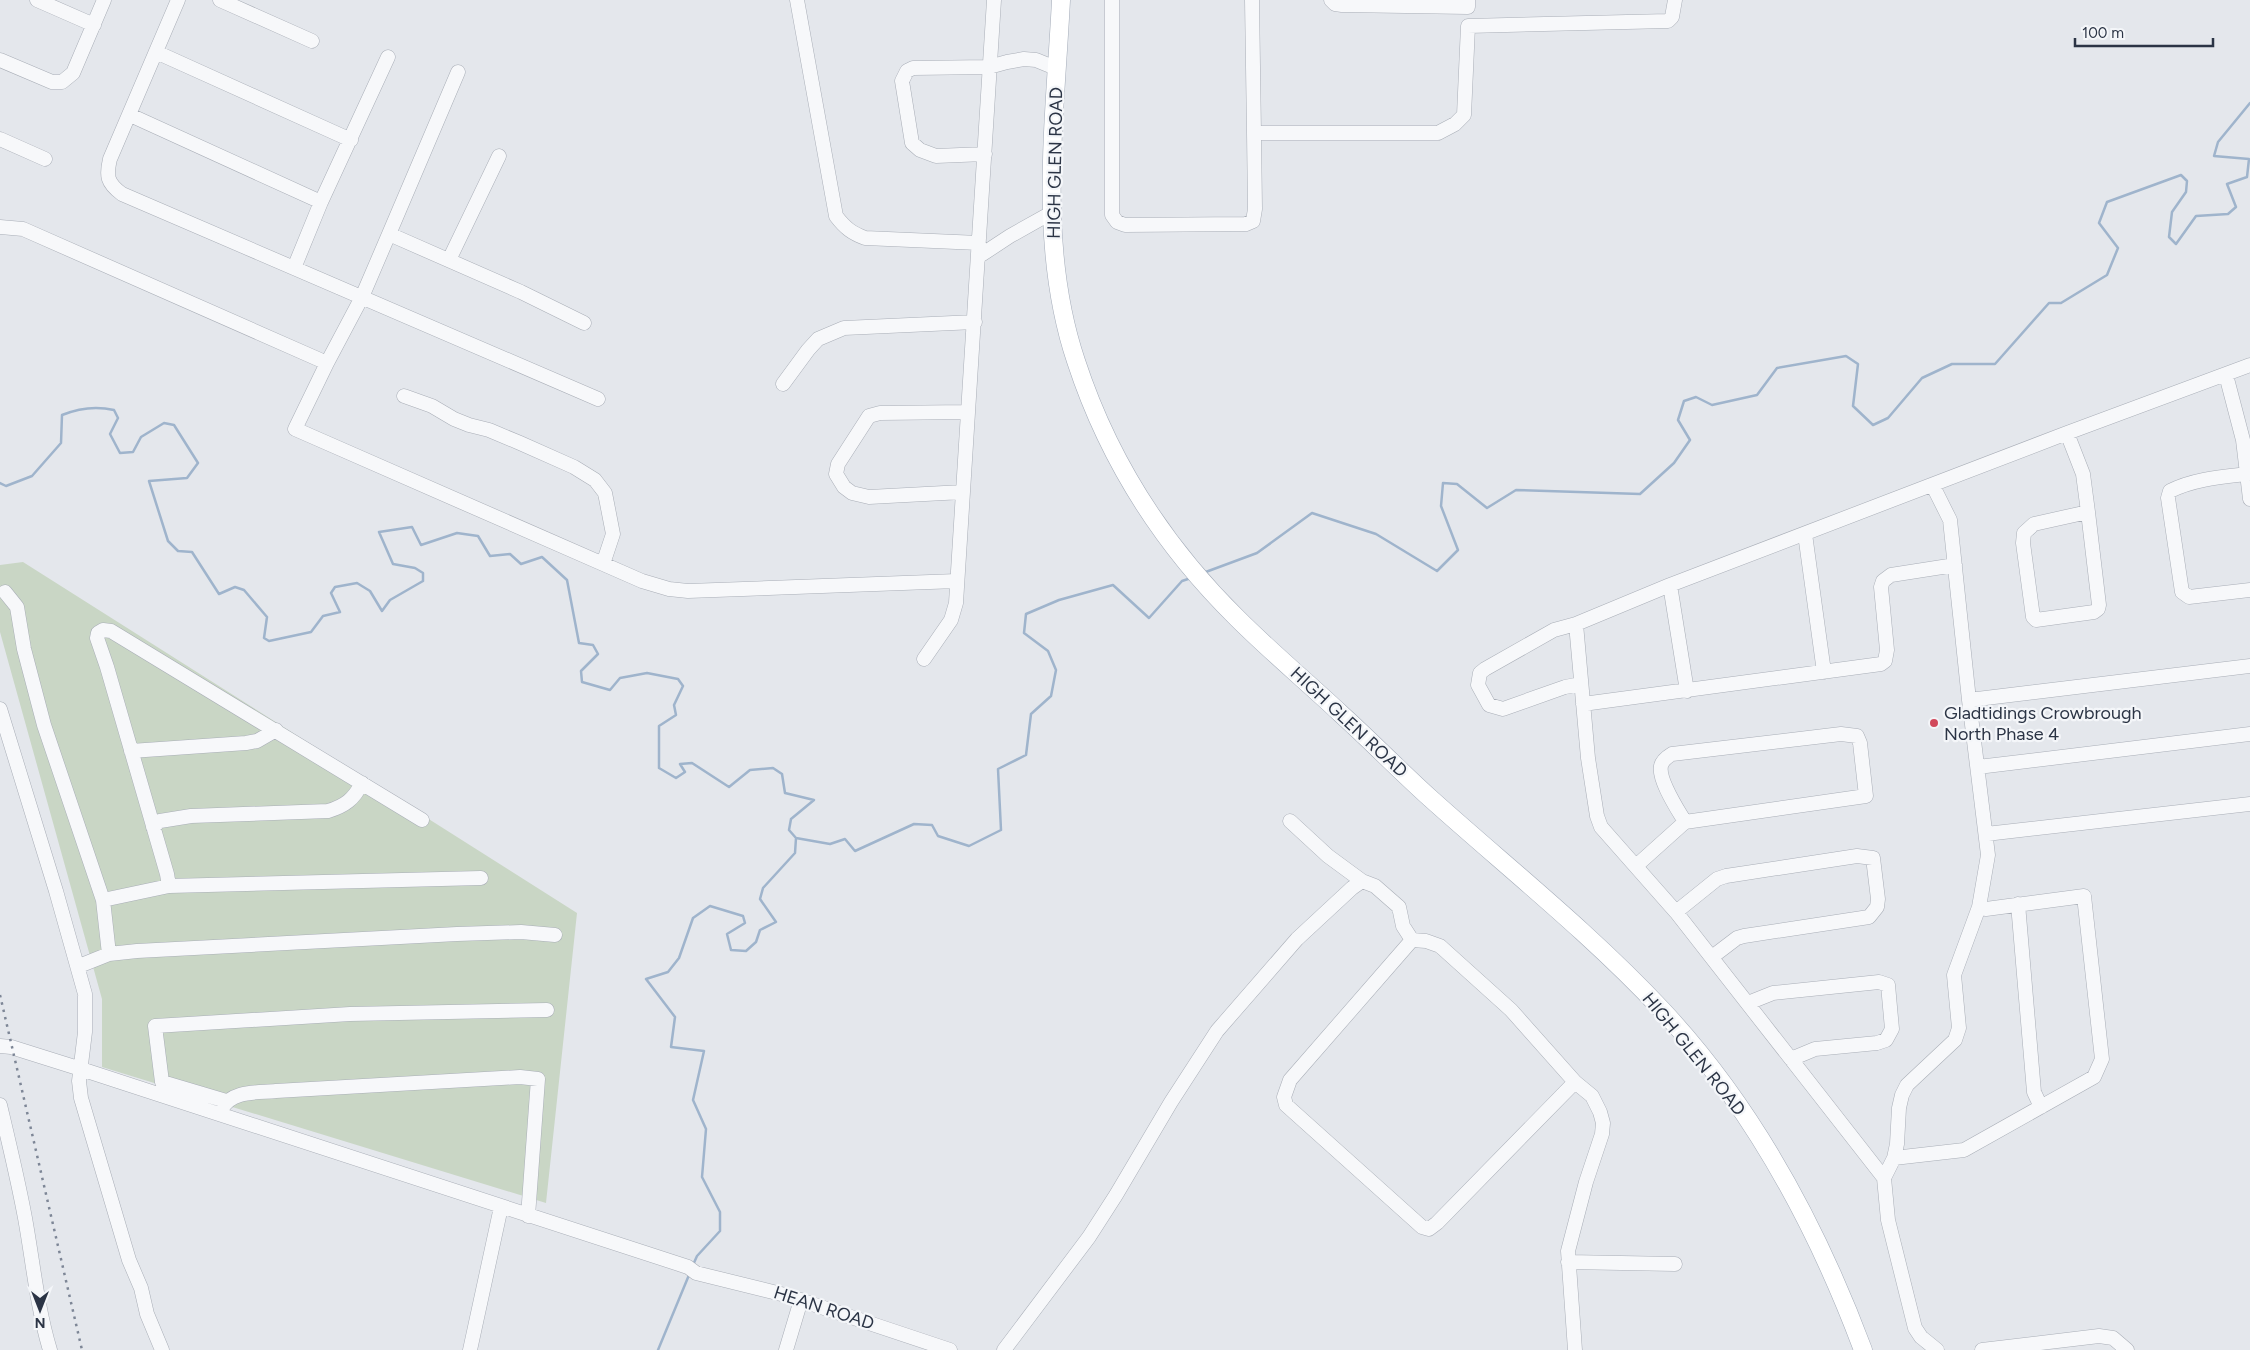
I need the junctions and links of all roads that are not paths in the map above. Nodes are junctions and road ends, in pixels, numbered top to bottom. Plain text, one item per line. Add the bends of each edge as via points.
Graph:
1 (36, 0) edge
2 (104, 0) edge
3 (178, 0) edge
4 (220, 0) edge
5 (797, 0) edge
6 (994, 0) edge
7 (1061, 0) edge
8 (1112, 0) edge
9 (1252, 0) edge
10 (1331, 0) edge
11 (1675, 0) edge
12 (1468, 4) edge
13 (250, 6) edge
14 (94, 25) junction
15 (1468, 26) junction
16 (312, 41) dead end
17 (156, 52) junction
18 (388, 57) dead end
19 (0, 60) edge
20 (989, 67) junction
21 (1058, 69) junction
22 (458, 72) dead end
23 (130, 114) junction
24 (1254, 133) junction
25 (0, 139) edge
26 (351, 140) junction
27 (984, 154) junction
28 (499, 156) dead end
29 (45, 159) dead end
30 (321, 202) junction
31 (1051, 213) junction
32 (0, 227) edge
33 (389, 234) junction
34 (979, 242) junction
35 (978, 257) junction
36 (449, 260) junction
37 (294, 268) junction
38 (362, 297) junction
39 (975, 322) junction
40 (584, 323) dead end
41 (328, 362) junction
42 (2250, 365) edge
43 (2226, 375) junction
44 (783, 384) dead end
45 (404, 396) dead end
46 (598, 399) dead end
47 (968, 412) junction
48 (2067, 433) junction
49 (2247, 474) junction
50 (1933, 486) junction
51 (963, 492) junction
52 (2250, 499) edge
53 (2088, 512) junction
54 (1805, 534) junction
55 (603, 564) junction
56 (1955, 565) junction
57 (957, 581) junction
58 (1670, 585) junction
59 (2250, 590) edge
60 (5, 592) dead end
61 (1576, 624) junction
62 (924, 659) dead end
63 (2250, 666) edge
64 (1824, 672) junction
65 (1581, 684) junction
66 (1686, 691) junction
67 (1969, 700) junction
68 (1583, 704) junction
69 (0, 709) edge
70 (276, 730) junction
71 (2250, 734) edge
72 (131, 751) junction
73 (1978, 767) junction
74 (362, 783) junction
75 (2250, 804) edge
76 (422, 820) dead end
77 (1290, 821) dead end
78 (1684, 822) junction
79 (153, 827) junction
80 (1986, 834) junction
81 (1636, 866) junction
82 (481, 878) dead end
83 (1362, 881) junction
84 (169, 886) junction
85 (103, 900) junction
86 (2018, 904) junction
87 (1979, 907) junction
88 (1676, 912) junction
89 (555, 935) dead end
90 (1412, 940) junction
91 (109, 954) junction
92 (1712, 957) junction
93 (78, 966) junction
94 (1748, 1003) junction
95 (547, 1010) dead end
96 (0, 1046) edge
97 (1791, 1059) junction
98 (82, 1069) junction
99 (1575, 1082) junction
100 (226, 1101) junction
101 (0, 1105) edge
102 (2041, 1107) junction
103 (220, 1115) junction
104 (1894, 1158) junction
105 (1884, 1178) junction
106 (501, 1207) junction
107 (528, 1216) junction
108 (1568, 1262) junction
109 (1675, 1264) dead end
110 (801, 1300) junction
111 (50, 1350) edge
112 (162, 1350) edge
113 (470, 1350) edge
114 (786, 1350) edge
115 (950, 1350) edge
116 (1004, 1350) edge
117 (1575, 1350) edge
118 (1863, 1350) edge
119 (1937, 1350) edge
120 (1982, 1350) edge
121 (2127, 1350) edge

1 - 14 street
2 - 14 street
3 - 17 street
4 - 13 street
5 - 34 street via 836,216 844,227 865,238
6 - 20 street
7 - 21 main road, HIGH GLEN ROAD
8 - 24 street via 1112,215 1117,222 1134,226 1246,224 1252,221 1256,210
9 - 24 street
10 - 12 street via 1342,5
11 - 15 street via 1672,17 1668,21
12 - 15 street
13 - 16 street
14 - 19 street via 73,73 62,82 52,82
15 - 24 street via 1464,115 1447,130 1438,133
17 - 23 street
17 - 26 street
18 - 26 street
20 - 21 street via 1024,59
20 - 27 street
20 - 27 street via 912,68 903,75 902,81 912,142 920,150 936,156
21 - 31 main road, HIGH GLEN ROAD
22 - 33 street
23 - 30 street
23 - 37 street via 109,164 107,179 110,185 122,194
25 - 29 street
26 - 30 street
27 - 34 street
28 - 36 street
30 - 37 street
31 - 35 street
31 - 118 main road, HIGH GLEN ROAD via 1062,306 1075,358 1096,417 1138,494 1182,556 1237,618 1294,672 1576,927 1664,1012 1720,1080 1784,1178 1830,1269
32 - 41 street via 23,230
33 - 36 street
33 - 38 street
34 - 35 street
35 - 39 street
36 - 40 street
37 - 38 street
38 - 41 street
38 - 46 street
39 - 44 street via 844,328 818,340
39 - 47 street
41 - 55 street via 295,429
42 - 43 street
43 - 48 street
43 - 49 street via 2243,440
45 - 55 street via 432,406 469,426 489,430 520,443 595,480 604,493 613,534
47 - 51 street
47 - 51 street via 880,412 869,416 838,464 836,474 844,487 869,497
48 - 50 street
48 - 53 street via 2083,474
49 - 52 street
49 - 59 street via 2175,488 2168,498 2185,596
50 - 54 street
50 - 56 street via 1950,520
51 - 57 street
53 - 53 street via 2098,609 2036,620 2033,617 2024,533 2034,524
54 - 58 street
54 - 64 street
55 - 57 street via 642,581 688,591
56 - 64 street via 1887,577 1881,587 1887,650 1885,660 1872,667
56 - 67 street
57 - 62 street via 951,620
58 - 61 street
58 - 66 street
60 - 85 street via 17,607 24,649 44,724
61 - 65 street
61 - 65 street via 1554,630 1485,669 1480,673 1478,685 1489,705 1503,709
63 - 67 street
64 - 66 street
65 - 68 street
66 - 68 street
67 - 73 street
68 - 81 street via 1597,816 1601,827
69 - 93 street
70 - 72 street via 257,741 246,743
70 - 72 street via 111,631 103,630 97,638
70 - 74 street
71 - 73 street
72 - 79 street
73 - 80 street
74 - 76 street
74 - 79 street via 349,802 328,811 191,816 160,821
75 - 80 street
77 - 83 street via 1328,856
78 - 78 street via 1866,796 1857,736 1842,734 1672,754 1661,766 1662,774
78 - 81 street
79 - 84 street
80 - 87 street via 1988,855
81 - 88 street
82 - 84 street
83 - 90 street via 1375,886 1399,908 1403,926
83 - 116 street via 1297,939 1217,1031 1089,1237
84 - 85 street
85 - 91 street
86 - 87 street
86 - 102 street via 2034,1092
86 - 102 street via 2084,896 2102,1059 2094,1077
87 - 104 street via 1954,974 1959,1028 1955,1040 1904,1090
88 - 92 street
88 - 92 street via 1717,879 1726,876 1857,856 1872,858 1878,899 1877,907 1869,917 1744,936
89 - 91 street via 521,932 457,934
90 - 99 street via 1440,946 1511,1010
90 - 99 street via 1290,1080 1284,1097 1286,1105 1422,1227 1429,1229 1437,1223
91 - 93 street
92 - 94 street
93 - 98 street via 85,1016
94 - 97 street
94 - 97 street via 1773,993 1879,982 1888,985 1892,1029 1886,1040 1815,1049
95 - 100 street via 350,1014 155,1026 162,1082
96 - 98 street, HEAN ROAD
97 - 105 street
98 - 103 street, HEAN ROAD
98 - 112 street via 81,1098 129,1260
99 - 108 street via 1592,1096 1603,1122 1568,1251
100 - 103 street
100 - 107 street via 237,1096 285,1090 520,1077 538,1079
101 - 111 street
102 - 104 street via 1964,1150
103 - 106 street, HEAN ROAD
104 - 105 street
105 - 119 street via 1888,1220 1916,1328 1921,1337
106 - 107 street, HEAN ROAD
106 - 113 street
107 - 110 street, HEAN ROAD via 692,1270
108 - 109 street
108 - 117 street
110 - 114 street
110 - 115 street, HEAN ROAD
120 - 121 street via 2099,1336 2113,1338

